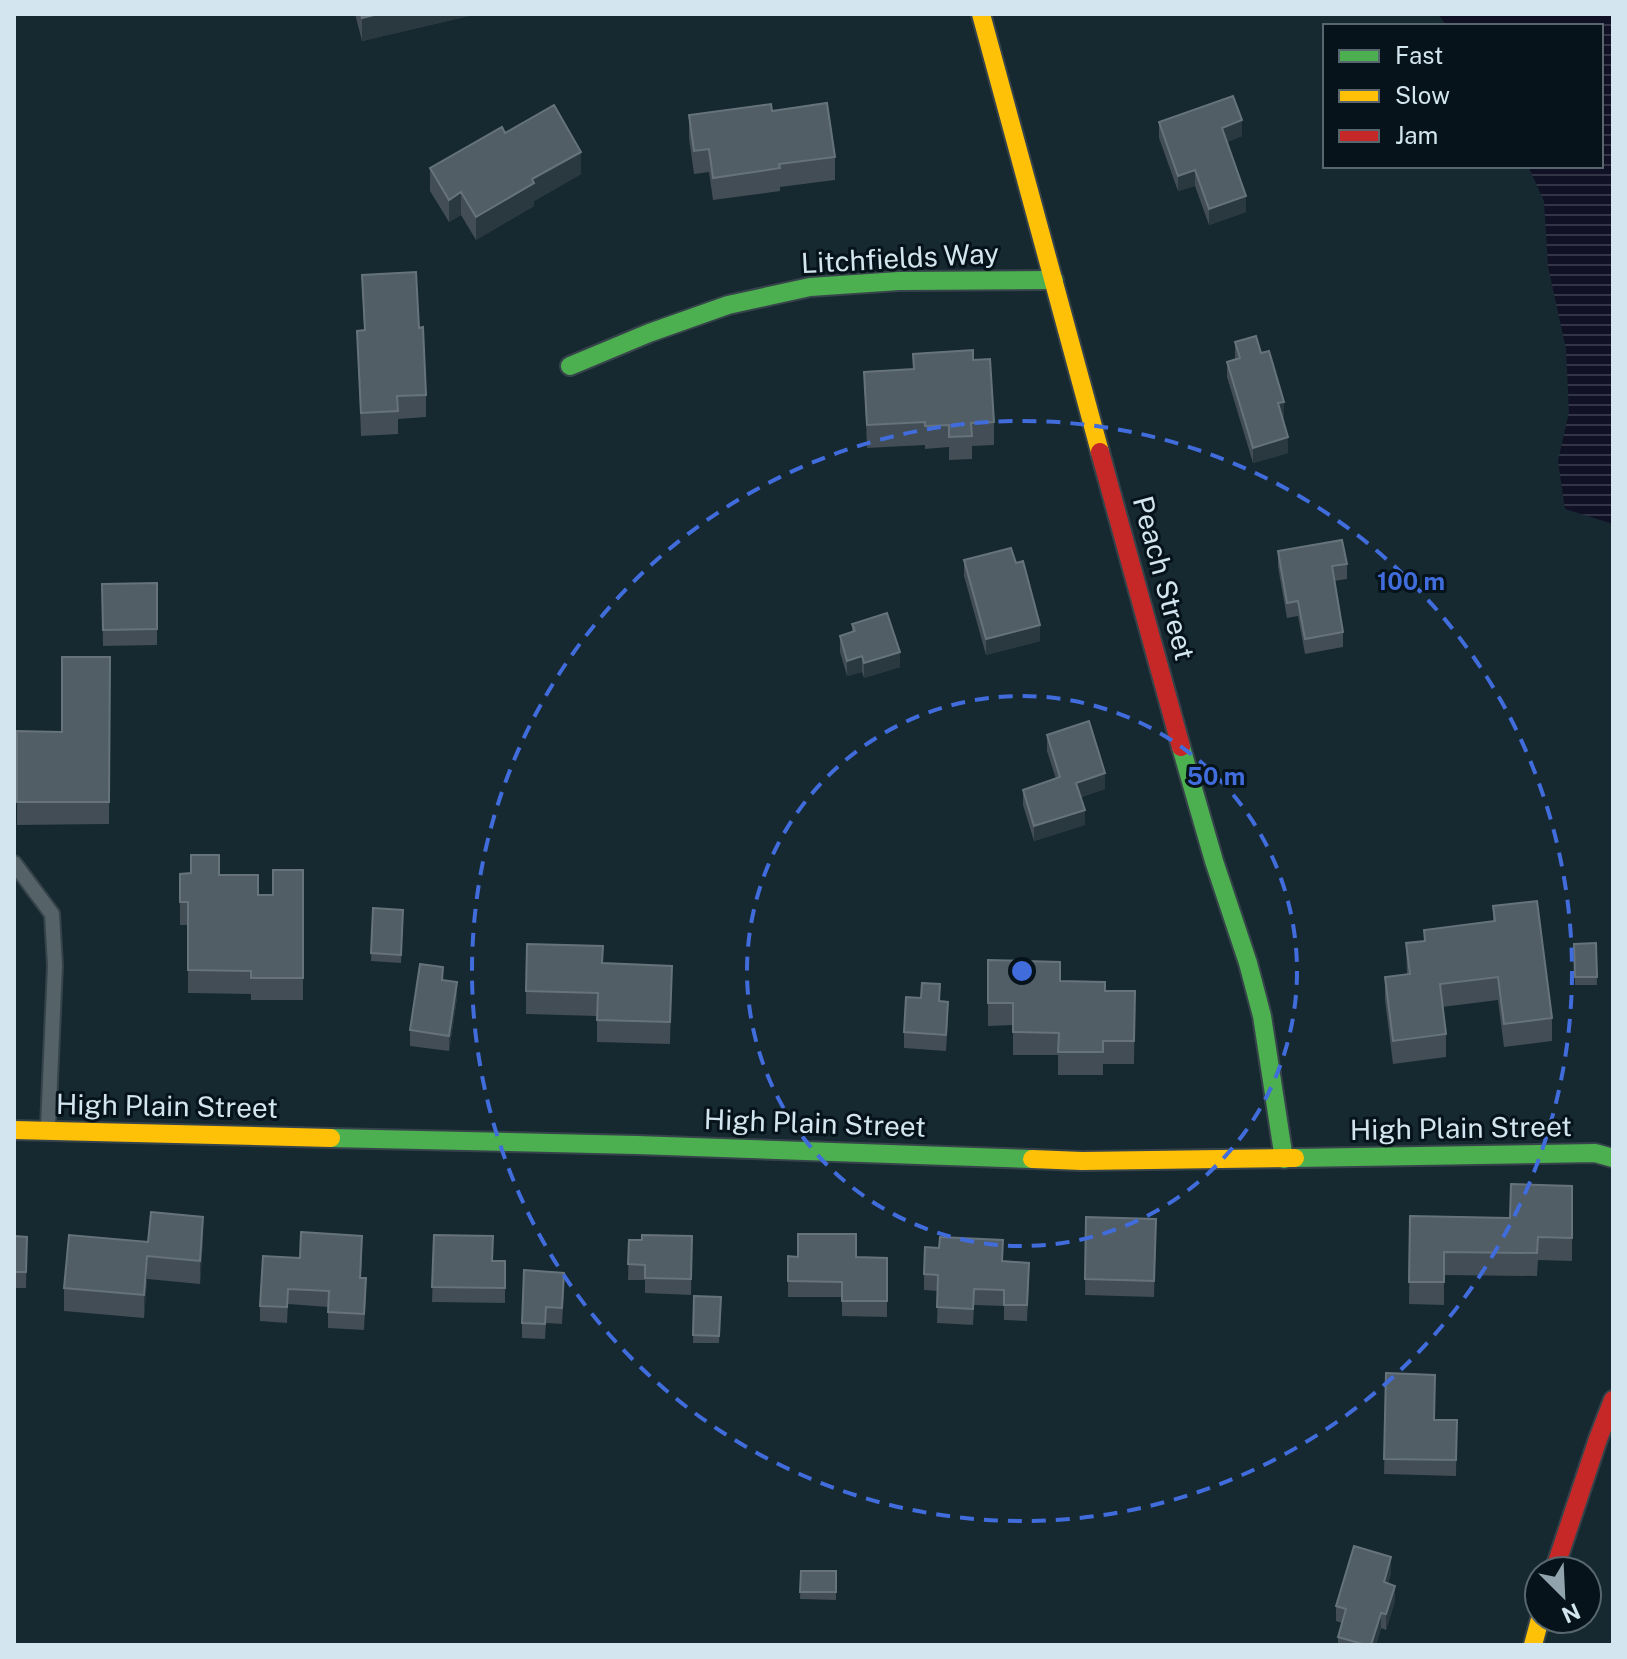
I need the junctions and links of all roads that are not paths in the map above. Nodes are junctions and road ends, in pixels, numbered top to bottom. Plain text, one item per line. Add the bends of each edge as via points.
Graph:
1 (981, 14) edge
2 (1054, 280) junction
3 (570, 366) dead end
4 (14, 863) edge
5 (14, 1130) edge
6 (48, 1131) junction
7 (1613, 1158) edge
8 (1284, 1159) junction
9 (1613, 1400) edge
10 (1559, 1555) edge

1 - 2 street, Peach Street
2 - 3 street, Litchfields Way via 810,287 728,305
2 - 8 street, Peach Street via 1174,724 1248,963
4 - 6 lane via 52,914
5 - 6 street, High Plain Street
6 - 8 street, High Plain Street via 1082,1161
7 - 8 street, High Plain Street via 1595,1153
9 - 10 street

